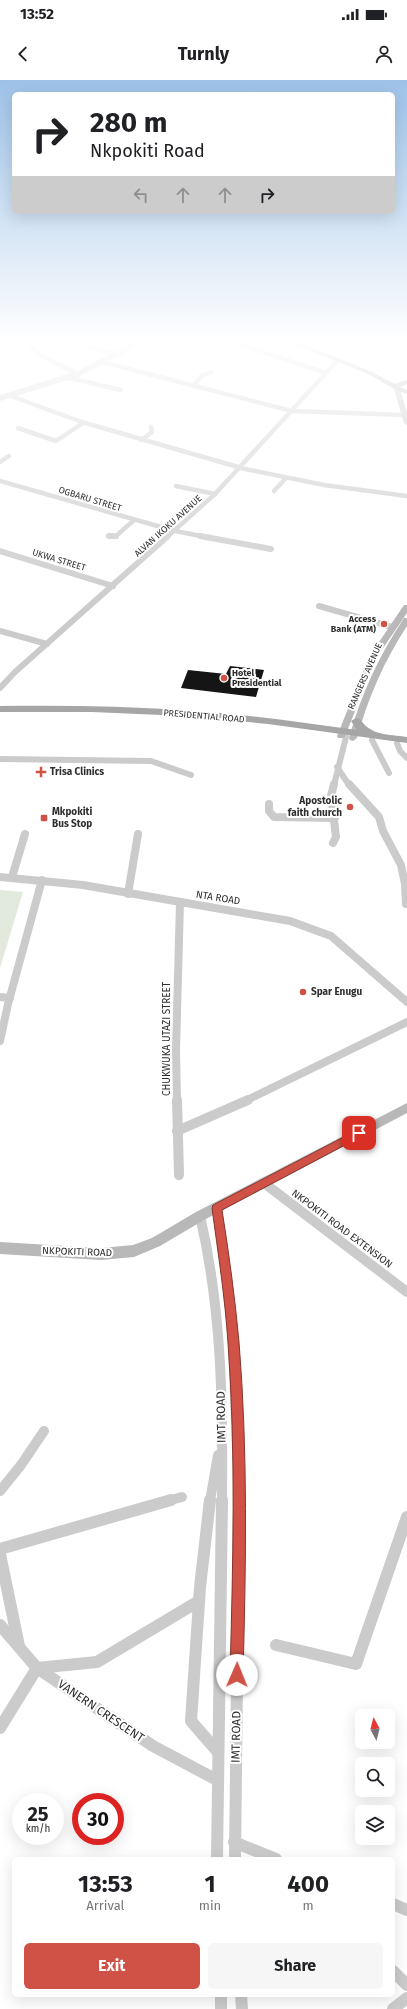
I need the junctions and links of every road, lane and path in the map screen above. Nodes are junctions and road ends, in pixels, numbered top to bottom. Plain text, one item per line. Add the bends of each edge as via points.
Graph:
1 (24, 430) edge
2 (72, 430) edge
3 (107, 430) edge
4 (152, 430) edge
5 (274, 430) edge
6 (141, 440) junction
7 (9, 456) dead end
8 (0, 462) edge
9 (239, 468) junction
10 (286, 478) junction
11 (0, 481) edge
12 (176, 486) dead end
13 (274, 491) dead end
14 (215, 494) junction
15 (407, 496) edge
16 (134, 520) junction
17 (175, 531) junction
18 (109, 536) dead end
19 (271, 549) dead end
20 (0, 551) edge
21 (113, 586) junction
22 (319, 606) dead end
23 (407, 607) edge
24 (407, 620) edge
25 (392, 627) junction
26 (0, 631) edge
27 (47, 644) junction
28 (0, 688) edge
29 (0, 709) edge
30 (0, 715) edge
31 (352, 720) junction
32 (327, 728) junction
33 (347, 735) junction
34 (374, 738) junction
35 (404, 743) edge
36 (407, 758) edge
37 (0, 759) edge
38 (337, 767) junction
39 (388, 772) dead end
40 (191, 774) dead end
41 (269, 804) dead end
42 (335, 818) junction
43 (26, 834) dead end
44 (138, 834) dead end
45 (335, 840) dead end
46 (0, 877) edge
47 (12, 877) junction
48 (42, 880) junction
49 (128, 894) junction
50 (180, 902) junction
51 (406, 904) dead end
52 (0, 997) edge
53 (10, 998) junction
54 (407, 1002) edge
55 (407, 1022) edge
56 (0, 1041) edge
57 (407, 1108) edge
58 (177, 1131) junction
59 (179, 1175) dead end
60 (264, 1183) junction
61 (217, 1208) junction
62 (200, 1216) junction
63 (0, 1248) edge
64 (407, 1292) edge
65 (44, 1431) dead end
66 (222, 1439) junction
67 (0, 1491) edge
68 (182, 1497) dead end
69 (407, 1517) edge
70 (0, 1549) edge
71 (0, 1554) edge
72 (199, 1600) junction
73 (0, 1625) edge
74 (276, 1645) dead end
75 (19, 1647) junction
76 (37, 1668) junction
77 (0, 1728) edge
78 (217, 1751) junction
79 (216, 1780) junction
80 (234, 1842) junction
81 (217, 1857) edge
82 (235, 1857) edge
83 (271, 1857) edge
84 (395, 1905) edge
85 (407, 1910) edge
86 (395, 1973) edge
87 (407, 1985) edge
88 (221, 1997) edge
89 (241, 1997) edge
90 (407, 1998) edge
91 (221, 2009) edge
92 (242, 2009) edge
93 (393, 2009) edge

1 - 2 street via 56,441
3 - 6 street
4 - 6 street
5 - 9 street, ALVAN IKOKU AVENUE
6 - 9 street
7 - 8 street
9 - 10 street
9 - 14 street, ALVAN IKOKU AVENUE
10 - 13 street
10 - 15 street
11 - 16 street, OGBARU STREET
12 - 14 street
14 - 17 street, ALVAN IKOKU AVENUE
16 - 17 street, OGBARU STREET
16 - 18 street via 116,536
17 - 19 street, OGBARU STREET
17 - 21 street, ALVAN IKOKU AVENUE
20 - 21 street, UKWA STREET
21 - 27 street, ALVAN IKOKU AVENUE
22 - 25 street
23 - 25 main road, RANGERS AVENUE
24 - 31 main road, RANGERS AVENUE via 383,656
25 - 31 main road, RANGERS AVENUE via 374,657
26 - 27 street
27 - 28 street, ALVAN IKOKU AVENUE
29 - 32 main road, PRESIDENTIAL ROAD via 186,713
30 - 33 main road, PRESIDENTIAL ROAD via 149,717
31 - 32 main road via 341,726
31 - 33 main road
31 - 34 main road
32 - 33 main road, PRESIDENTIAL ROAD
33 - 34 main road, PRESIDENTIAL ROAD
33 - 38 street
34 - 35 main road, PRESIDENTIAL ROAD
34 - 39 street
35 - 36 street via 400,751
37 - 40 street via 151,760
38 - 42 street via 331,796
38 - 51 street via 370,810 379,817 380,827 401,865 405,879
41 - 42 street via 271,815 277,817
42 - 45 street
43 - 47 street
44 - 49 street
46 - 47 street, NTA ROAD
47 - 48 street, NTA ROAD
48 - 49 street, NTA ROAD
48 - 53 street
49 - 50 street, NTA ROAD
50 - 54 street, NTA ROAD via 269,917 318,930 344,947
50 - 58 street, CHUKWUKA UTAZI STREET via 176,1050
52 - 53 street
53 - 56 street
55 - 58 street via 272,1089
57 - 60 main road, NKPOKITI ROAD
58 - 59 street, CHUKWUKA UTAZI STREET
60 - 61 main road, NKPOKITI ROAD
60 - 64 street, NKPOKITI ROAD EXTENSION
61 - 62 main road, NKPOKITI ROAD
61 - 80 street, IMT ROAD via 234,1343 240,1524
62 - 63 main road, NKPOKITI ROAD via 156,1242 122,1253
62 - 66 street, IMT ROAD via 213,1280 221,1383
65 - 67 street
66 - 72 street via 202,1548
66 - 78 street, IMT ROAD
68 - 70 street
69 - 74 street via 356,1664
71 - 75 street
72 - 76 street via 97,1662
72 - 78 street via 191,1721
73 - 75 street, VANERN CRESCENT
75 - 76 street, VANERN CRESCENT
76 - 77 street
76 - 79 street, VANERN CRESCENT via 153,1746
78 - 79 street, IMT ROAD
79 - 81 street, IMT ROAD
80 - 82 street, IMT ROAD
80 - 83 street
84 - 85 street
86 - 87 street
88 - 91 street
89 - 92 street
90 - 93 street

